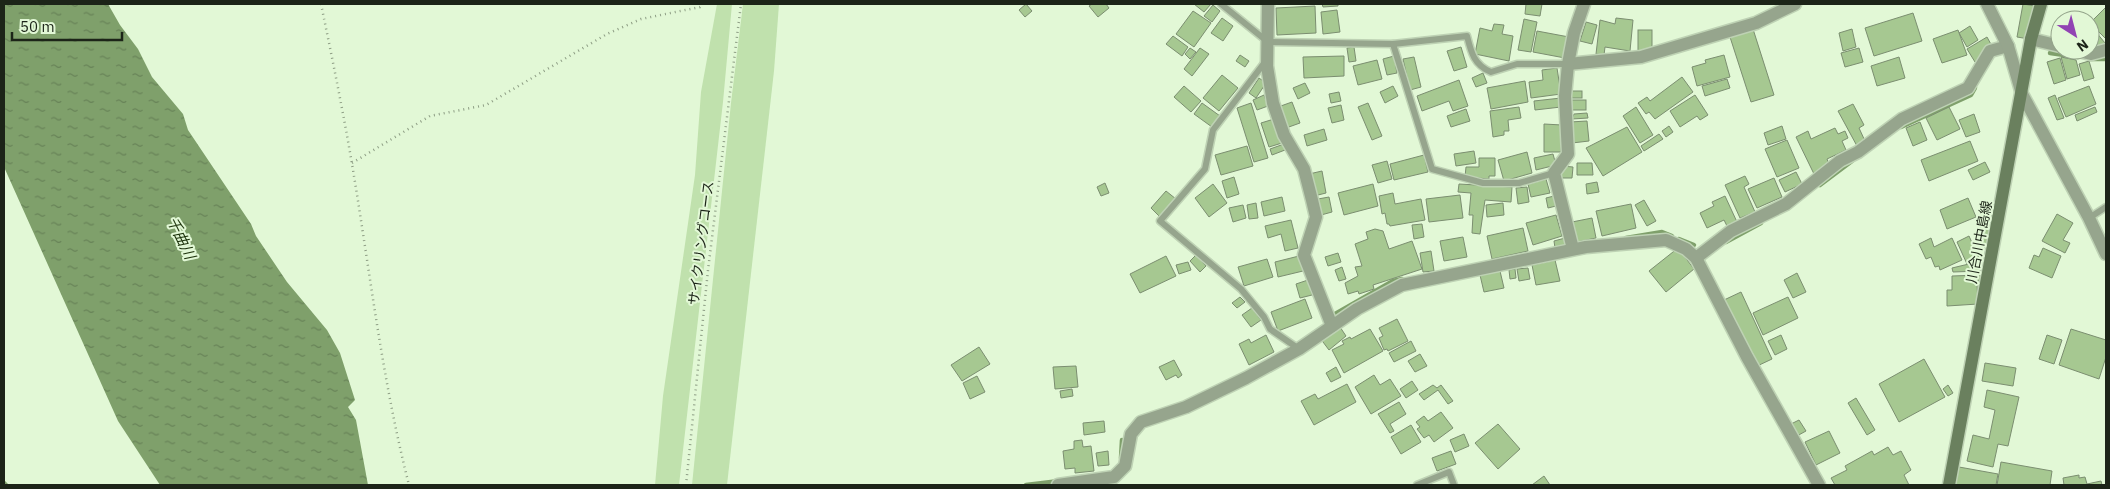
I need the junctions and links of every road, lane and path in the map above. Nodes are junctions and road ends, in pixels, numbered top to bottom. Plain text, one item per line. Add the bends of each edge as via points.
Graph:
1 (321, 4) edge
2 (703, 4) edge
3 (741, 4) edge
4 (1221, 4) edge
5 (1268, 4) edge
6 (1584, 4) edge
7 (1795, 4) edge
8 (1987, 4) edge
9 (2040, 4) edge
10 (2031, 40) junction
11 (1268, 42) junction
12 (1393, 44) junction
13 (2050, 44) edge
14 (2008, 46) junction
15 (1267, 59) junction
16 (1568, 64) junction
17 (2022, 94) junction
18 (352, 163) junction
19 (1554, 173) junction
20 (2106, 207) edge
21 (2089, 218) junction
22 (1573, 249) junction
23 (2106, 254) edge
24 (1696, 258) junction
25 (1332, 326) junction
26 (1299, 349) junction
27 (409, 485) edge
28 (686, 485) edge
29 (1058, 485) edge
30 (1417, 485) edge
31 (1454, 485) edge
32 (1819, 485) edge
33 (1949, 485) edge

1 - 18 path
2 - 18 path via 641,19 607,34 486,105 430,116
3 - 28 path, サイクリングコース via 708,270
4 - 11 lane
5 - 11 street
6 - 16 street
7 - 16 street via 1756,23 1641,57
8 - 14 street
9 - 10 main road, 川合川中島線
10 - 13 street
10 - 17 main road, 川合川中島線
11 - 12 lane
11 - 15 street
12 - 16 lane via 1467,36 1471,53 1480,68 1491,72 1517,64
12 - 19 lane via 1432,169 1483,183 1520,183
14 - 17 street
14 - 24 street via 1990,52 1968,88 1902,119 1858,152 1840,161 1786,204 1731,231
15 - 25 street via 1273,103 1284,135 1304,169 1316,216 1304,256
15 - 26 lane via 1213,130 1205,169 1160,221 1241,289 1270,329
16 - 19 street via 1568,154
17 - 21 street
17 - 33 main road, 川合川中島線
18 - 27 path via 370,285
19 - 22 street
20 - 21 lane
21 - 23 street
22 - 24 street via 1666,240 1686,249
22 - 25 street via 1402,285 1356,309
24 - 32 street via 1746,357
25 - 26 street
26 - 29 street via 1186,407 1141,422 1131,434 1125,466 1114,477
30 - 31 lane via 1448,472

